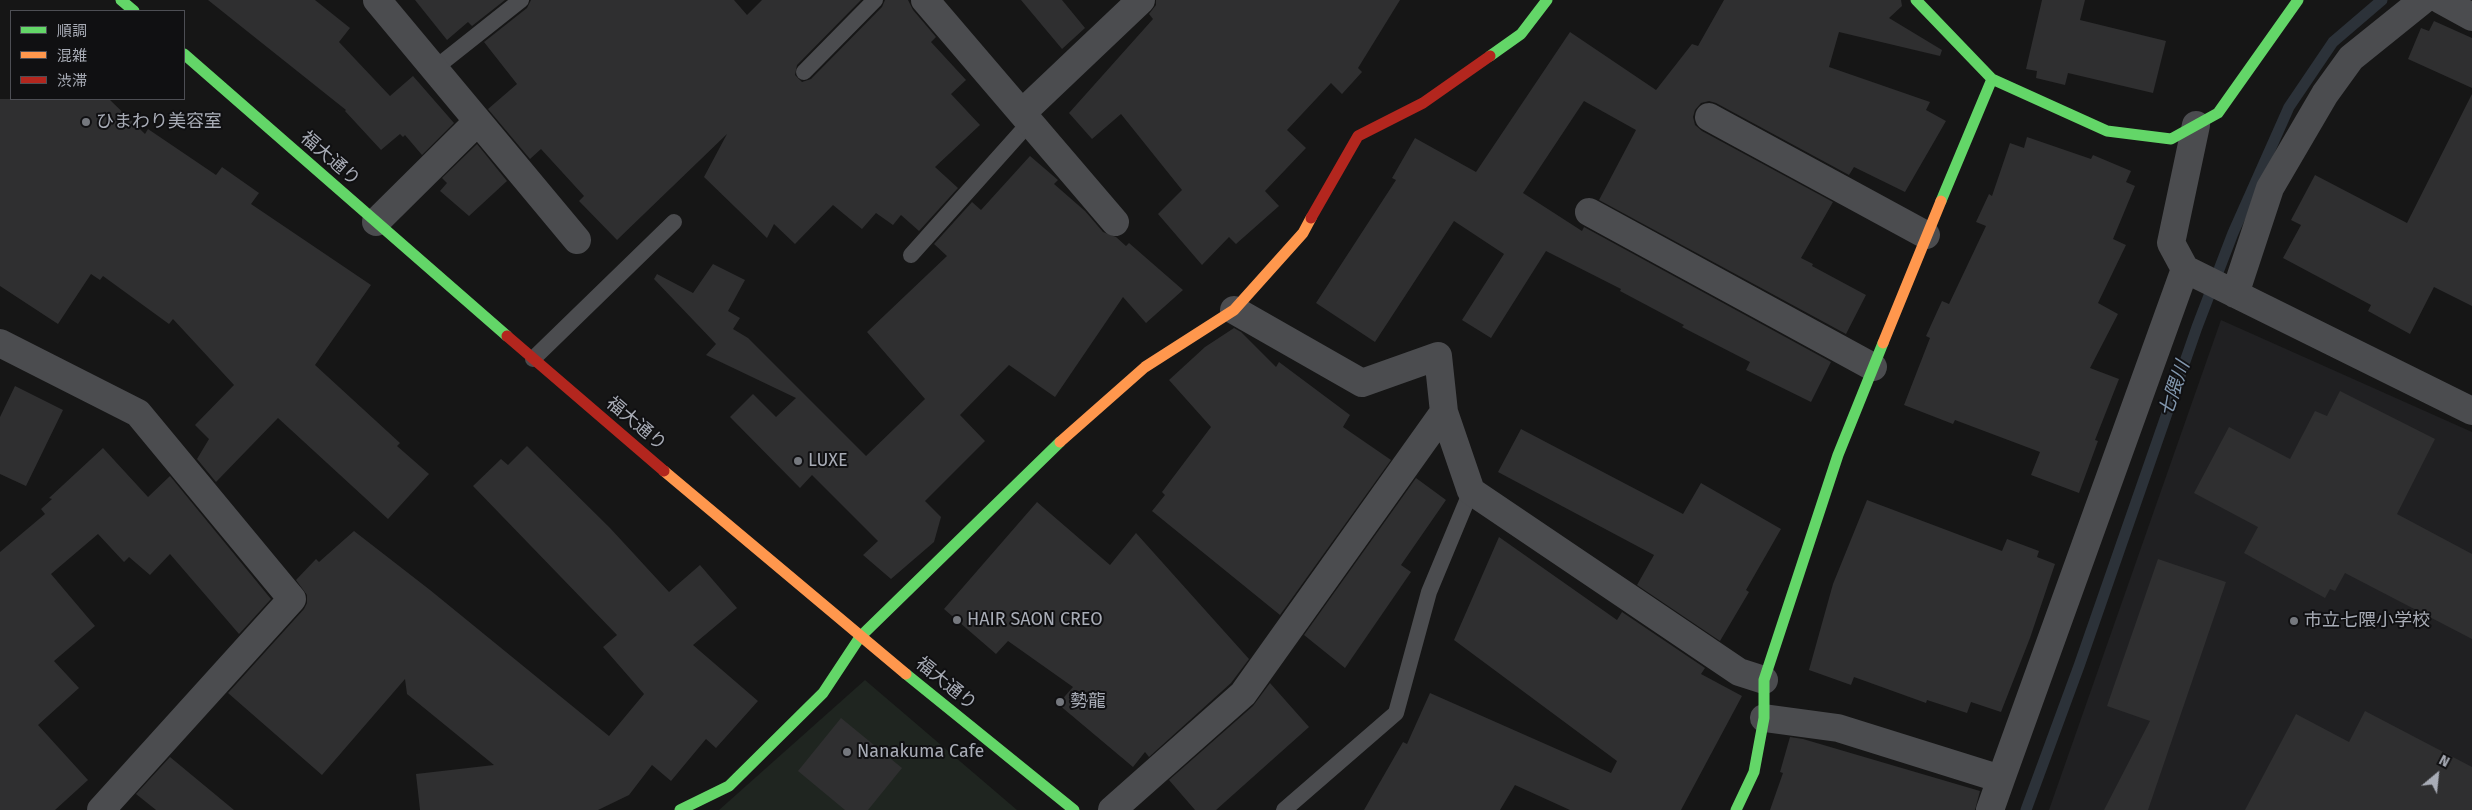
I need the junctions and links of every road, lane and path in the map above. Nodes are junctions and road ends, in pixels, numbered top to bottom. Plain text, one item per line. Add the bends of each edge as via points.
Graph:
1 (120, 0) edge
2 (376, 0) edge
3 (522, 0) edge
4 (875, 0) edge
5 (925, 0) edge
6 (1141, 0) edge
7 (1547, 0) edge
8 (1916, 0) edge
9 (2298, 0) edge
10 (2423, 0) edge
11 (2441, 0) edge
12 (133, 10) edge
13 (2472, 17) edge
14 (185, 55) edge
15 (434, 69) junction
16 (804, 72) dead end
17 (1992, 79) junction
18 (1709, 117) dead end
19 (1026, 118) junction
20 (478, 121) junction
21 (2196, 125) junction
22 (1589, 212) dead end
23 (376, 222) junction
24 (674, 222) dead end
25 (1115, 222) dead end
26 (1926, 235) junction
27 (578, 240) dead end
28 (911, 255) dead end
29 (2185, 269) junction
30 (2235, 294) junction
31 (1234, 310) junction
32 (0, 343) edge
33 (533, 359) junction
34 (1873, 367) junction
35 (2472, 411) edge
36 (1444, 412) junction
37 (1471, 491) junction
38 (860, 636) junction
39 (1764, 680) junction
40 (1764, 718) junction
41 (2001, 779) junction
42 (101, 810) edge
43 (680, 810) edge
44 (1074, 810) edge
45 (1112, 810) edge
46 (1284, 810) edge
47 (1736, 810) edge
48 (1990, 810) edge

1 - 12 street
2 - 15 street
3 - 15 lane
4 - 16 lane
5 - 19 street
6 - 19 street
7 - 31 street via 1521,34 1423,103 1358,136 1303,233
8 - 17 street
9 - 21 street via 2218,113
10 - 30 street via 2351,58 2325,94 2270,188
11 - 13 street
14 - 23 street, 福大通り
15 - 20 street
17 - 21 street via 2107,131 2171,138
17 - 26 street
18 - 26 street
19 - 25 street
19 - 28 lane
20 - 23 street
20 - 27 street
21 - 29 street via 2171,243
22 - 34 street
23 - 33 street, 福大通り
24 - 33 lane
26 - 34 street
29 - 30 street
29 - 41 street
30 - 35 street
31 - 36 street via 1362,383 1438,356
31 - 38 street via 1145,367 1052,450
32 - 42 street via 138,413 292,599
33 - 38 street, 福大通り
34 - 39 street via 1838,455
36 - 37 street
36 - 45 street via 1243,694
37 - 39 street via 1739,672
37 - 46 lane via 1429,592 1396,713
38 - 43 street via 823,693 729,786
38 - 44 street, 福大通り
39 - 40 street
40 - 41 street via 1838,728
40 - 47 street via 1754,772
41 - 48 street

